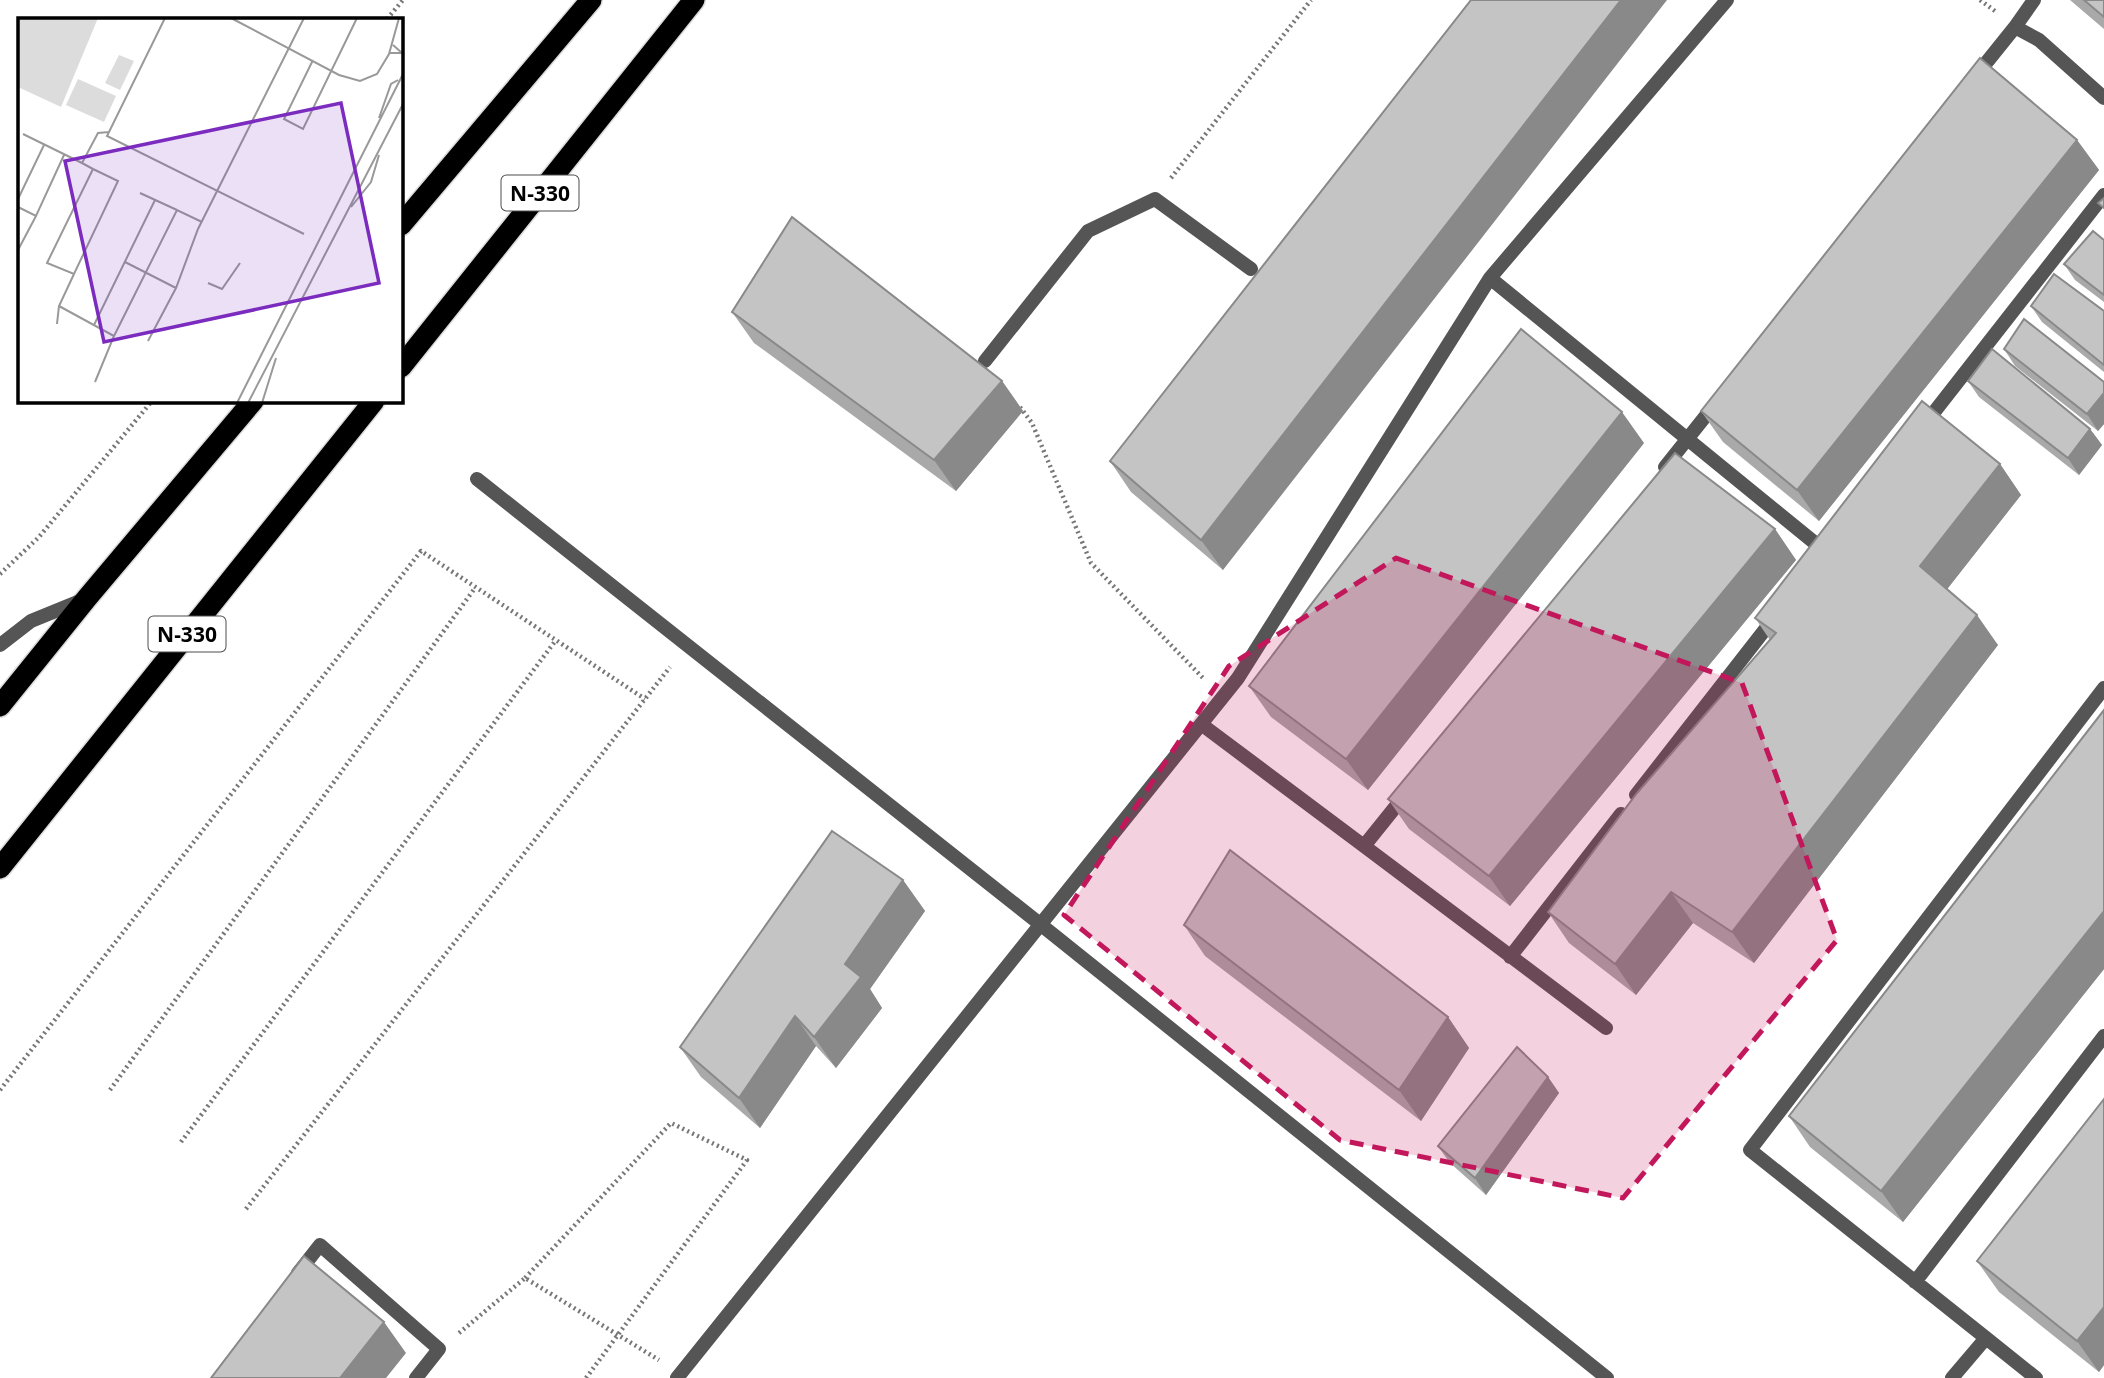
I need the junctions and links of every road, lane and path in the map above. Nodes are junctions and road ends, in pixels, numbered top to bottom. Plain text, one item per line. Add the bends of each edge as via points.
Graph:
1 (403, 0) edge
2 (591, 0) edge
3 (694, 0) edge
4 (1311, 0) edge
5 (1727, 0) edge
6 (2034, 0) edge
7 (388, 18) edge
8 (2015, 27) junction
9 (1963, 92) edge
10 (2104, 98) edge
11 (2104, 195) edge
12 (1155, 199) junction
13 (402, 224) edge
14 (1251, 269) dead end
15 (1490, 278) junction
16 (985, 361) dead end
17 (402, 366) edge
18 (1722, 396) edge
19 (1016, 401) dead end
20 (151, 402) edge
21 (252, 402) edge
22 (372, 402) edge
23 (1918, 433) edge
24 (1687, 439) junction
25 (477, 479) dead end
26 (1653, 482) edge
27 (1826, 552) edge
28 (0, 574) edge
29 (475, 588) junction
30 (87, 598) junction
31 (1783, 607) edge
32 (556, 640) junction
33 (0, 645) edge
34 (687, 645) junction
35 (2104, 688) edge
36 (1222, 698) junction
37 (645, 699) junction
38 (0, 706) edge
39 (1201, 724) junction
40 (1415, 782) edge
41 (1364, 846) junction
42 (0, 868) edge
43 (1040, 924) junction
44 (1510, 957) junction
45 (1606, 1028) dead end
46 (2104, 1036) edge
47 (0, 1090) edge
48 (110, 1090) dead end
49 (181, 1142) dead end
50 (246, 1209) dead end
51 (525, 1278) junction
52 (1915, 1282) junction
53 (287, 1286) edge
54 (1986, 1338) junction
55 (439, 1349) junction
56 (679, 1376) edge
57 (416, 1378) edge
58 (586, 1378) edge
59 (1607, 1378) edge
60 (1952, 1378) edge
61 (2036, 1378) edge

1 - 7 path
2 - 13 highway
3 - 17 highway, N-330
4 - 12 path
5 - 15 lane
6 - 8 lane
8 - 9 lane
8 - 10 lane via 2039,40
11 - 23 lane
12 - 14 lane
12 - 16 lane via 1088,231
15 - 24 lane
15 - 36 lane
18 - 24 lane
19 - 36 path via 1031,423 1091,564
20 - 28 path via 39,537
21 - 30 highway
22 - 42 highway, N-330
24 - 26 lane
24 - 27 lane
25 - 34 lane
29 - 32 path
29 - 47 path via 421,551
29 - 48 path
30 - 33 lane via 31,621
30 - 38 highway
31 - 44 lane
32 - 37 path
32 - 49 path
34 - 37 path
34 - 43 lane
35 - 52 lane via 1750,1150
36 - 39 lane
37 - 50 path
39 - 41 lane
39 - 43 lane
40 - 41 lane
41 - 44 lane
43 - 56 lane
43 - 59 lane
44 - 45 lane
46 - 52 lane
51 - 55 path
51 - 56 path
51 - 58 path via 671,1122 747,1160
52 - 54 lane
53 - 55 lane via 320,1245
54 - 60 lane
54 - 61 lane
55 - 57 lane

